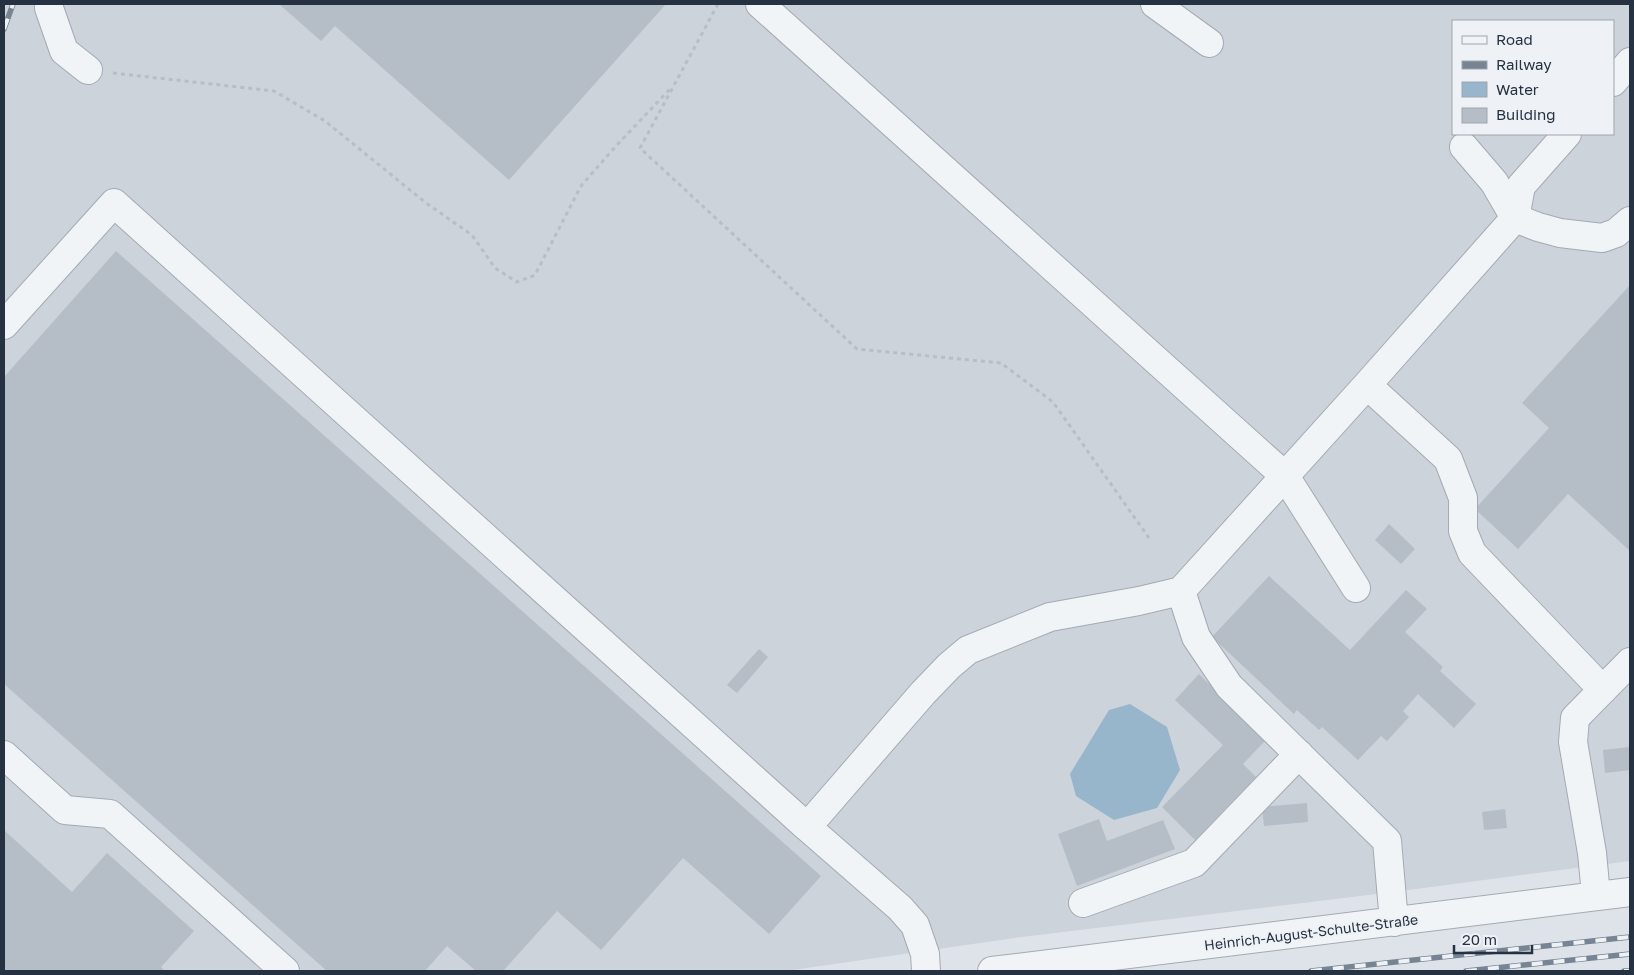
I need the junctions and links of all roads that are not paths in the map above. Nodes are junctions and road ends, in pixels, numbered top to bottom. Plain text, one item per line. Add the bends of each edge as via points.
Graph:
1 (49, 4) edge
2 (760, 4) edge
3 (1155, 4) edge
4 (1209, 43) dead end
5 (1630, 62) edge
6 (88, 70) road end
7 (1614, 81) edge
8 (1566, 135) edge
9 (1464, 147) dead end
10 (1515, 218) junction
11 (1630, 221) edge
12 (4, 325) edge
13 (1368, 385) junction
14 (1285, 476) junction
15 (1356, 588) dead end
16 (1180, 591) junction
17 (1630, 662) edge
18 (1603, 690) junction
19 (1299, 754) junction
20 (4, 755) edge
21 (807, 827) junction
22 (1630, 892) edge
23 (1596, 895) junction
24 (1083, 903) dead end
25 (1394, 922) junction
26 (286, 971) edge
27 (926, 971) edge
28 (992, 971) edge

1 - 6 street via 64,51
2 - 14 street
3 - 4 street
5 - 7 street
8 - 10 street via 1521,186
9 - 10 street via 1494,182
10 - 11 street via 1560,233 1602,238 1616,233
10 - 13 street
12 - 21 street via 114,203
13 - 14 street
13 - 18 street via 1448,459 1463,498 1463,531 1472,553
14 - 15 street
14 - 16 street
16 - 19 street via 1196,637 1229,686
16 - 21 street via 1050,617 968,650 948,666
17 - 18 street
18 - 23 street via 1575,718 1573,742
19 - 24 street via 1194,863
19 - 25 street via 1388,841
20 - 26 street via 65,810 110,814
21 - 27 street via 900,908 915,925 925,954
22 - 23 street, Heinrich-August-Schulte-Straße
23 - 25 street, Heinrich-August-Schulte-Straße
25 - 28 street, Heinrich-August-Schulte-Straße

